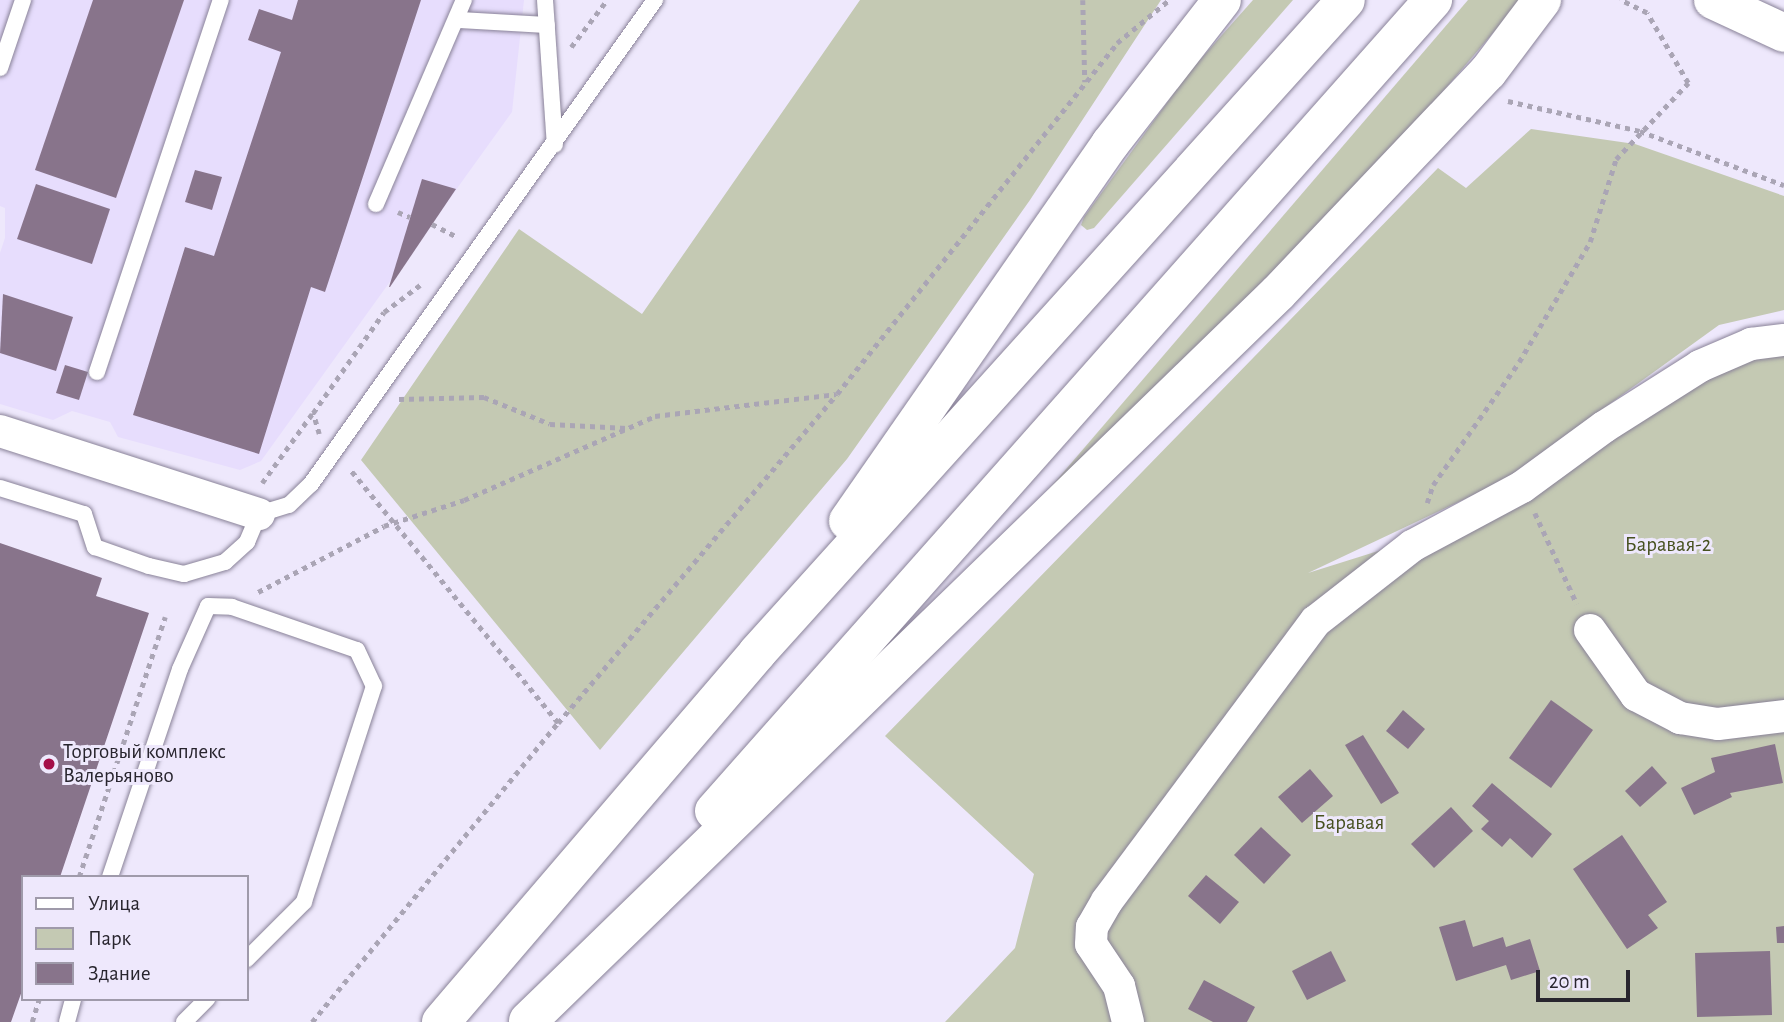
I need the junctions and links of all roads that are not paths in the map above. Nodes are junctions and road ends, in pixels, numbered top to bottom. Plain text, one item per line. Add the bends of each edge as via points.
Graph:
1 (23, 0) edge
2 (221, 0) edge
3 (464, 0) edge
4 (545, 0) edge
5 (655, 0) edge
6 (1222, 0) edge
7 (1346, 0) edge
8 (1433, 0) edge
9 (1542, 0) edge
10 (1713, 0) edge
11 (459, 20) junction
12 (547, 25) junction
13 (1784, 33) edge
14 (0, 68) edge
15 (555, 145) junction
16 (376, 204) dead end
17 (1784, 340) edge
18 (97, 372) dead end
19 (0, 430) edge
20 (0, 488) edge
21 (258, 502) junction
22 (1590, 630) road end
23 (757, 653) junction
24 (1784, 716) edge
25 (111, 875) edge
26 (248, 958) edge
27 (72, 1001) edge
28 (205, 1001) edge
29 (528, 1021) edge
30 (66, 1022) edge
31 (184, 1022) edge
32 (441, 1022) edge
33 (1128, 1022) edge

1 - 14 lane
2 - 18 lane
3 - 11 lane
4 - 12 lane
5 - 15 lane
6 - 23 main road via 1110,144
7 - 23 main road
8 - 29 main road
9 - 29 main road via 1488,72 1278,293
10 - 13 main road
11 - 12 lane
11 - 16 lane
12 - 15 lane
15 - 21 lane via 289,505
17 - 33 street via 1751,344 1700,366 1604,427 1522,487 1412,546 1316,621 1107,901 1093,927 1091,944 1119,986
19 - 21 street
20 - 21 lane via 84,514 95,547 184,574 225,562 247,542
22 - 24 street via 1636,695 1680,718 1718,724
23 - 32 main road
25 - 26 lane via 197,625 208,606 232,607 357,650 374,686 304,902
27 - 30 lane
28 - 31 lane

